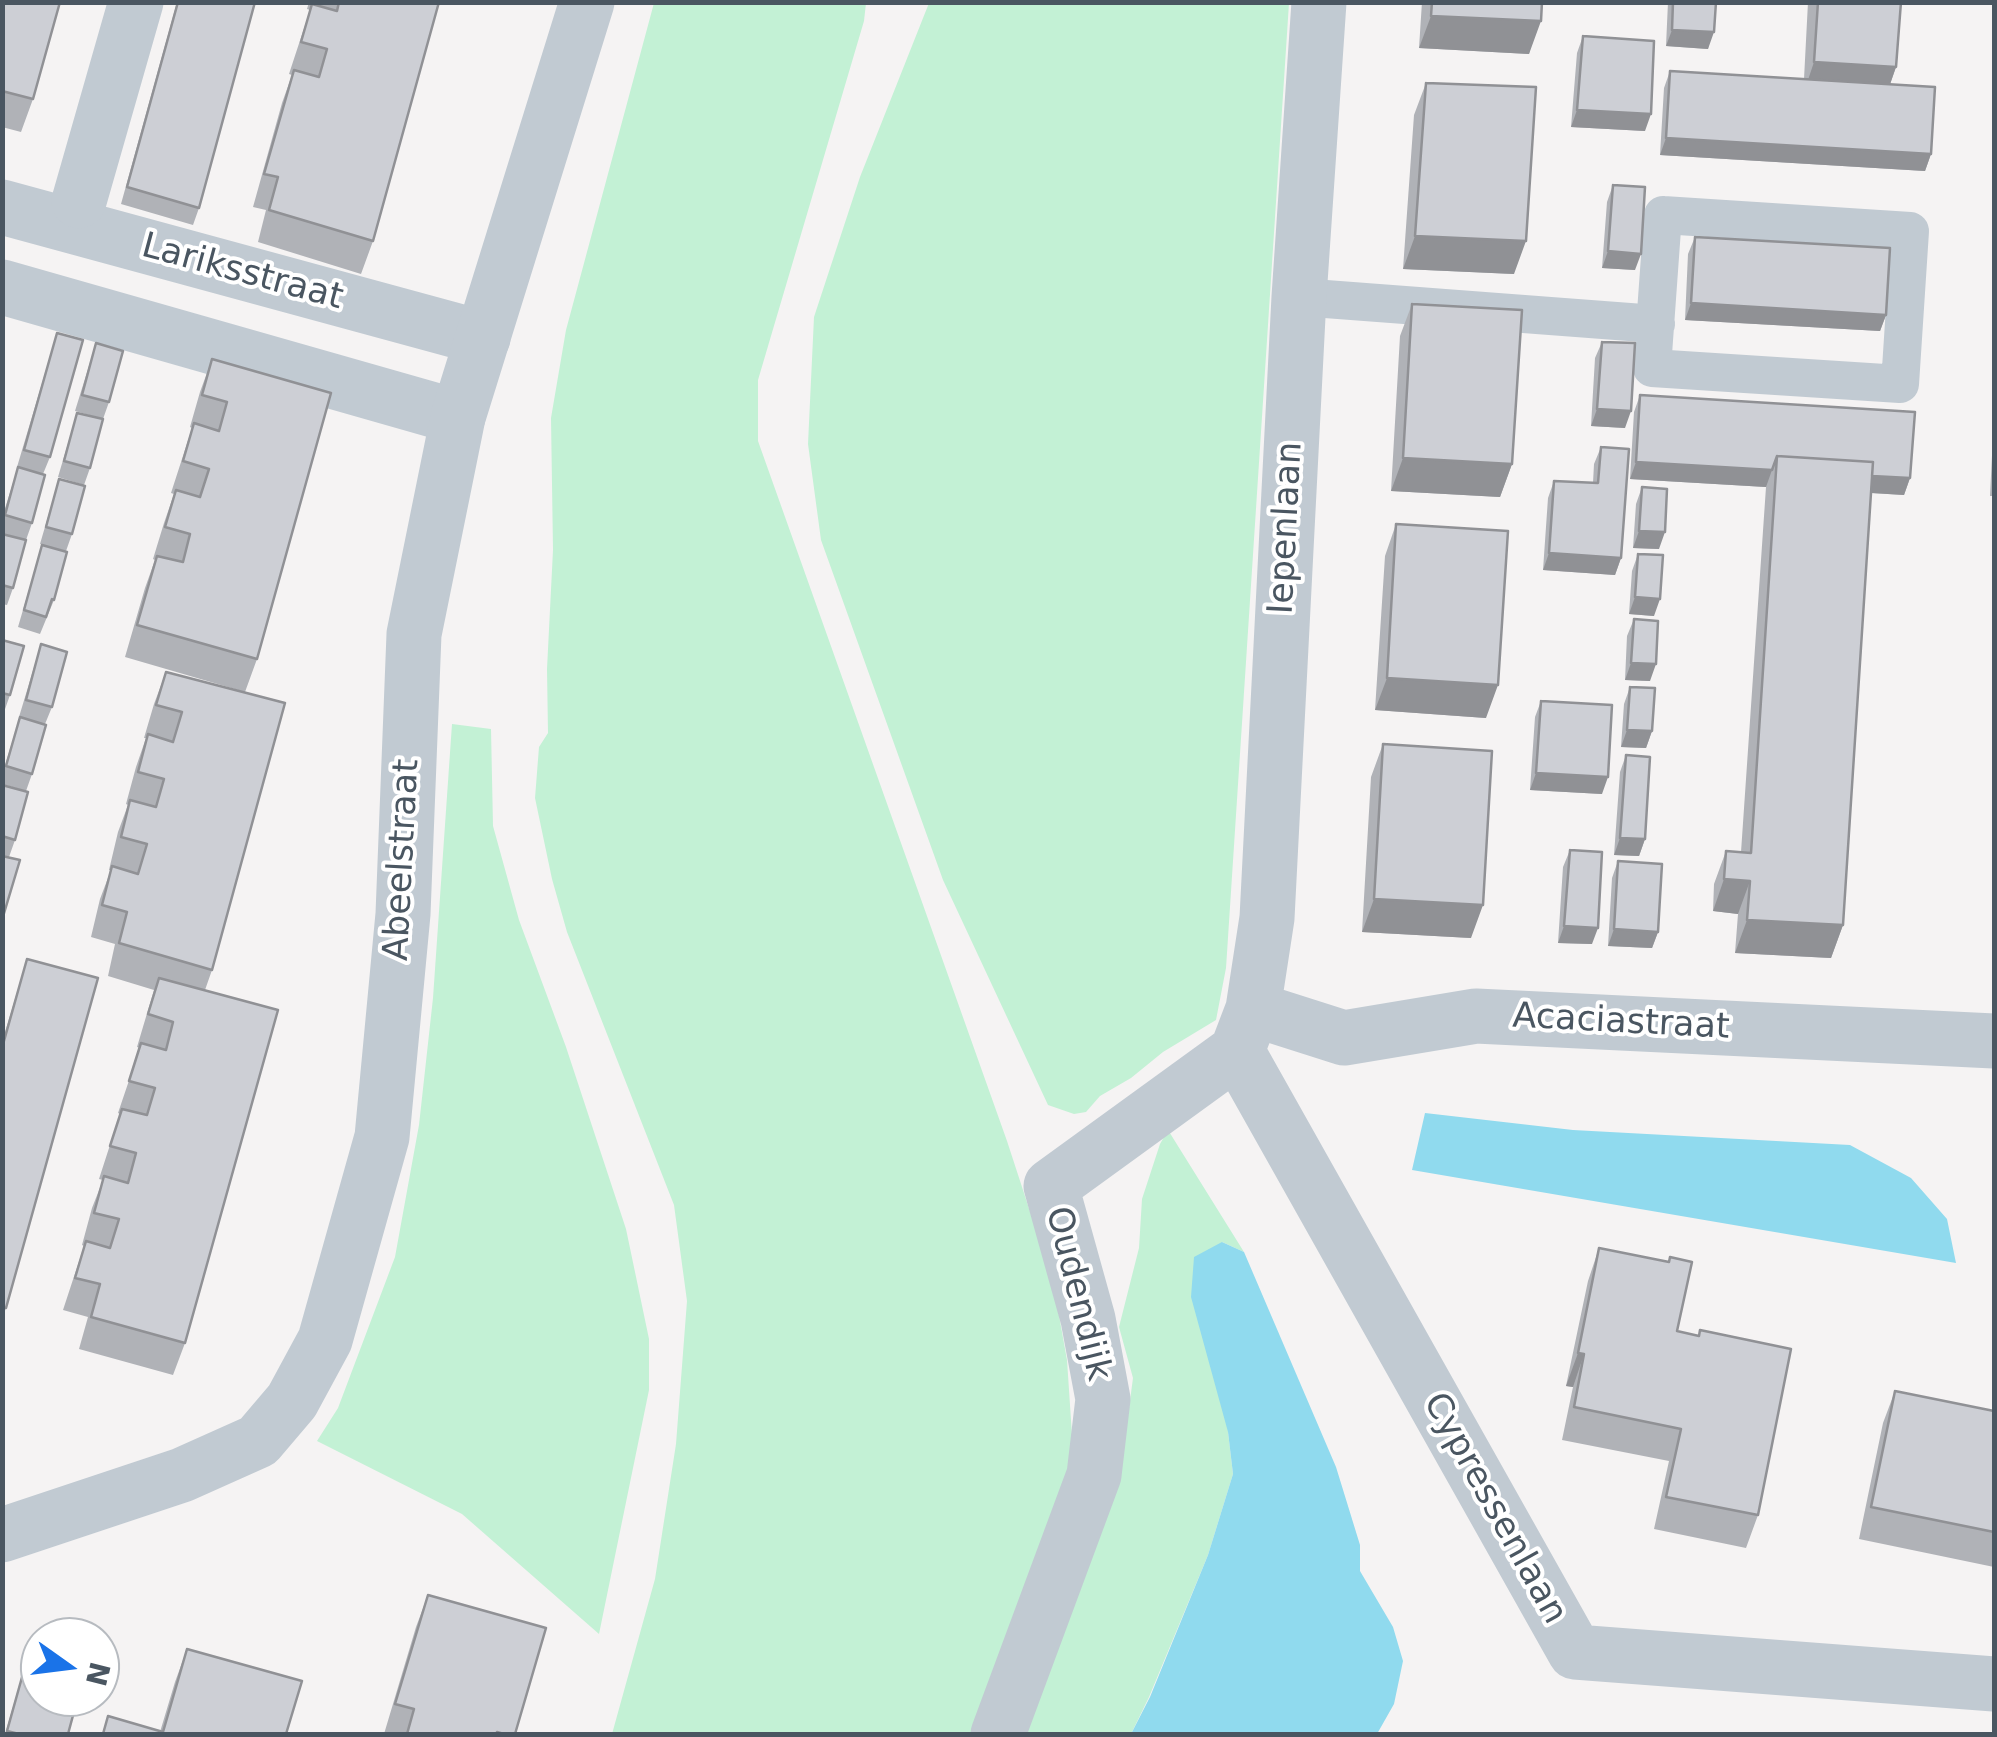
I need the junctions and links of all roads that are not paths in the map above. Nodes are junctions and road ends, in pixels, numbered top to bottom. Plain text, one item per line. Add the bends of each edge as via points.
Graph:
1 (136, 2) edge
2 (588, 2) edge
3 (1319, 2) edge
4 (2, 206) edge
5 (75, 214) junction
6 (27, 294) edge
7 (1299, 297) junction
8 (1656, 324) junction
9 (482, 338) junction
10 (458, 417) junction
11 (1245, 1030) junction
12 (1994, 1041) edge
13 (2, 1535) edge
14 (1994, 1684) edge
15 (998, 1734) edge

1 - 5 street
2 - 9 street, Abeelstraat
3 - 7 street, Iepenlaan
4 - 5 street, Lariksstraat
5 - 6 street
5 - 9 street, Lariksstraat
6 - 10 street
7 - 8 lane
7 - 11 street, Iepenlaan via 1266,918
8 - 8 lane via 1663,215 1910,231 1900,384 1652,368
9 - 10 street, Abeelstraat
10 - 13 street, Abeelstraat via 414,634 403,914 382,1137 325,1340 292,1402 258,1441 182,1475
11 - 12 street, Acaciastraat via 1344,1038 1476,1016
11 - 14 street, Cypressenlaan via 1575,1652
11 - 15 street, Oudendijk via 1051,1186 1103,1398 1094,1474

